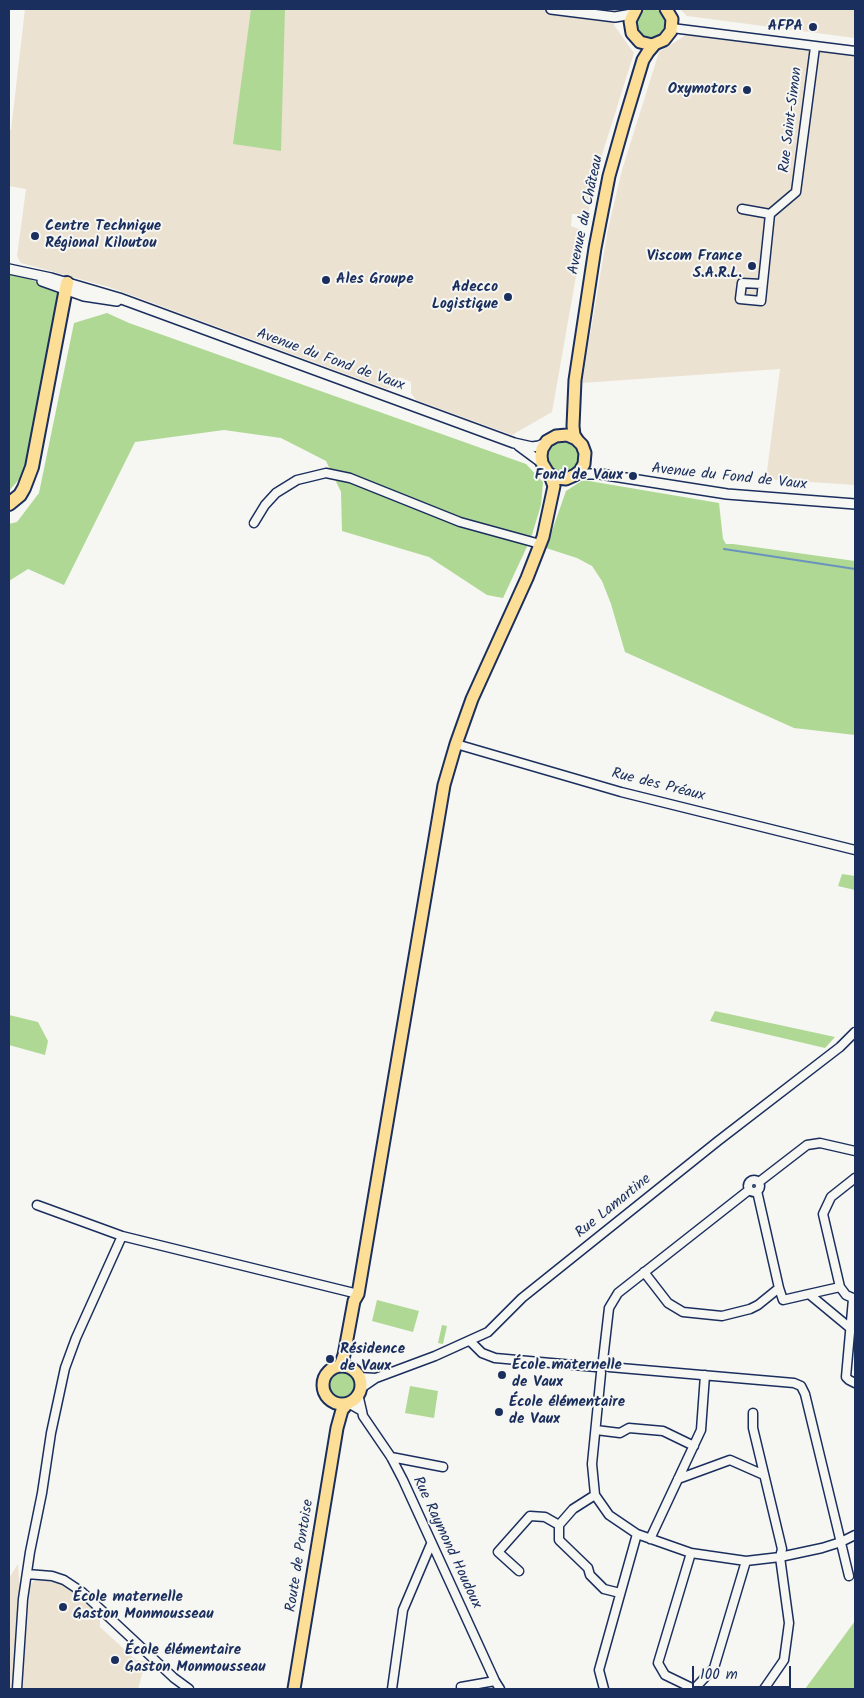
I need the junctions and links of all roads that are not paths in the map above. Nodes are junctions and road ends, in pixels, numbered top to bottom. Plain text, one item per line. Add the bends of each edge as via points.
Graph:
1 (551, 9) edge
2 (667, 9) edge
3 (634, 11) edge
4 (615, 17) junction
5 (630, 26) junction
6 (672, 28) junction
7 (640, 42) junction
8 (654, 45) junction
9 (815, 47) junction
10 (855, 51) edge
11 (643, 60) junction
12 (742, 209) dead end
13 (770, 214) junction
14 (10, 269) edge
15 (762, 284) dead end
16 (66, 286) junction
17 (575, 380) junction
18 (559, 435) junction
19 (578, 441) junction
20 (546, 443) junction
21 (514, 444) junction
22 (585, 460) junction
23 (542, 463) junction
24 (32, 467) junction
25 (549, 474) junction
26 (600, 474) junction
27 (573, 476) junction
28 (9, 498) edge
29 (9, 504) edge
30 (855, 504) edge
31 (254, 523) dead end
32 (542, 541) junction
33 (456, 744) junction
34 (855, 850) edge
35 (855, 1032) edge
36 (855, 1151) edge
37 (855, 1178) edge
38 (759, 1182) junction
39 (753, 1191) junction
40 (38, 1205) dead end
41 (122, 1236) junction
42 (644, 1272) junction
43 (840, 1287) junction
44 (779, 1288) junction
45 (358, 1294) junction
46 (808, 1294) junction
47 (854, 1299) edge
48 (850, 1328) junction
49 (470, 1341) junction
50 (603, 1360) junction
51 (340, 1366) junction
52 (596, 1367) junction
53 (609, 1367) junction
54 (602, 1373) junction
55 (705, 1375) junction
56 (376, 1378) junction
57 (357, 1382) junction
58 (855, 1383) edge
59 (334, 1402) junction
60 (348, 1403) junction
61 (362, 1412) junction
62 (753, 1414) dead end
63 (337, 1428) junction
64 (596, 1430) junction
65 (694, 1446) junction
66 (391, 1457) junction
67 (443, 1467) dead end
68 (764, 1475) junction
69 (678, 1479) junction
70 (595, 1495) junction
71 (559, 1525) junction
72 (637, 1534) junction
73 (855, 1535) edge
74 (650, 1539) junction
75 (841, 1542) junction
76 (432, 1544) junction
77 (691, 1553) junction
78 (780, 1557) junction
79 (746, 1560) junction
80 (518, 1571) dead end
81 (27, 1574) junction
82 (849, 1576) dead end
83 (620, 1593) junction
84 (495, 1682) junction
85 (461, 1687) dead end
86 (17, 1689) edge
87 (189, 1689) edge
88 (294, 1689) edge
89 (392, 1689) edge
90 (500, 1689) edge
91 (604, 1689) edge
92 (764, 1689) edge

1 - 4 street
2 - 6 main road via 672,17
3 - 4 street
3 - 5 main road
4 - 5 street
5 - 7 main road
6 - 8 main road, Avenue du Château via 666,39
6 - 9 street
7 - 8 main road
7 - 11 main road, Avenue du Château
8 - 11 main road, Avenue du Château
9 - 10 street
9 - 13 street, Rue Saint-Simon via 796,192
11 - 17 main road, Avenue du Château via 609,176 588,286
12 - 13 street
13 - 15 street
14 - 16 street, Avenue du Fond de Vaux
16 - 21 street, Avenue du Fond de Vaux via 95,298 136,305
16 - 24 highway
17 - 18 main road, Avenue du Château via 566,423
17 - 19 main road, Avenue du Château via 573,426
18 - 19 main road
18 - 20 main road
19 - 22 main road via 584,450
20 - 21 street, Avenue du Fond de Vaux via 536,447
20 - 23 main road via 541,454
21 - 23 street, Avenue du Fond de Vaux
22 - 26 street
22 - 27 main road via 583,467
23 - 25 main road
24 - 28 highway
24 - 29 highway via 20,495
25 - 27 main road via 559,479
25 - 32 main road via 554,488
26 - 27 street, Avenue du Fond de Vaux
26 - 30 street, Avenue du Fond de Vaux via 727,494
27 - 32 main road via 564,486
31 - 32 street via 276,492 297,480 326,473 350,478 460,522
32 - 33 main road via 472,699
33 - 34 street, Rue des Préaux via 621,792
33 - 45 main road via 444,785
35 - 49 street, Rue Lamartine via 522,1298 488,1332
36 - 38 street via 820,1143 807,1145
37 - 43 street via 831,1197 823,1214
38 - 39 street via 760,1188
38 - 39 street via 753,1179 747,1184
39 - 42 street
39 - 44 street
40 - 41 street
41 - 45 street
41 - 81 street via 65,1368
42 - 44 street via 668,1303 689,1314 722,1316 750,1309
42 - 50 street via 611,1303
43 - 46 street
43 - 47 street
44 - 46 street via 783,1300
45 - 51 main road
45 - 57 main road via 360,1303 351,1358
46 - 48 street
47 - 48 street
48 - 58 street via 846,1377
49 - 52 street via 482,1353 495,1358
49 - 56 street, Rue Lamartine
50 - 52 street
50 - 53 street
51 - 57 main road
51 - 59 main road via 328,1372 323,1383 325,1394
52 - 54 street
53 - 54 street
53 - 55 street
54 - 64 street
55 - 65 street via 701,1430
55 - 75 street via 801,1386
56 - 57 street, Rue Lamartine
56 - 57 street, Rue Lamartine
57 - 60 main road via 354,1399
57 - 61 street, Rue Raymond Houdoux
59 - 60 main road
59 - 63 main road, Route de Pontoise
60 - 61 street, Rue Raymond Houdoux
60 - 63 main road, Route de Pontoise via 342,1410
61 - 66 street, Rue Raymond Houdoux
62 - 68 street via 752,1428
63 - 88 main road, Route de Pontoise
64 - 65 street via 620,1434 629,1428 663,1431
64 - 70 street via 592,1464
65 - 69 street
66 - 67 street
66 - 76 street, Rue Raymond Houdoux
68 - 69 street via 730,1460
68 - 78 street via 782,1549
69 - 74 street
70 - 71 street via 573,1510
70 - 72 street via 609,1515
71 - 80 street via 545,1517 530,1516 498,1552
71 - 83 street via 559,1540 588,1568 590,1575 604,1589
72 - 74 street
72 - 83 street
73 - 75 street
74 - 77 street
75 - 78 street
75 - 82 street
76 - 84 street, Rue Raymond Houdoux
76 - 89 street via 403,1610
77 - 79 street
77 - 79 street via 658,1663 665,1675 694,1689 714,1668
78 - 79 street
78 - 92 street via 789,1622 784,1660
81 - 86 street
81 - 87 street via 52,1576 82,1592
83 - 91 street via 599,1670
84 - 85 street
84 - 90 street, Rue Raymond Houdoux

